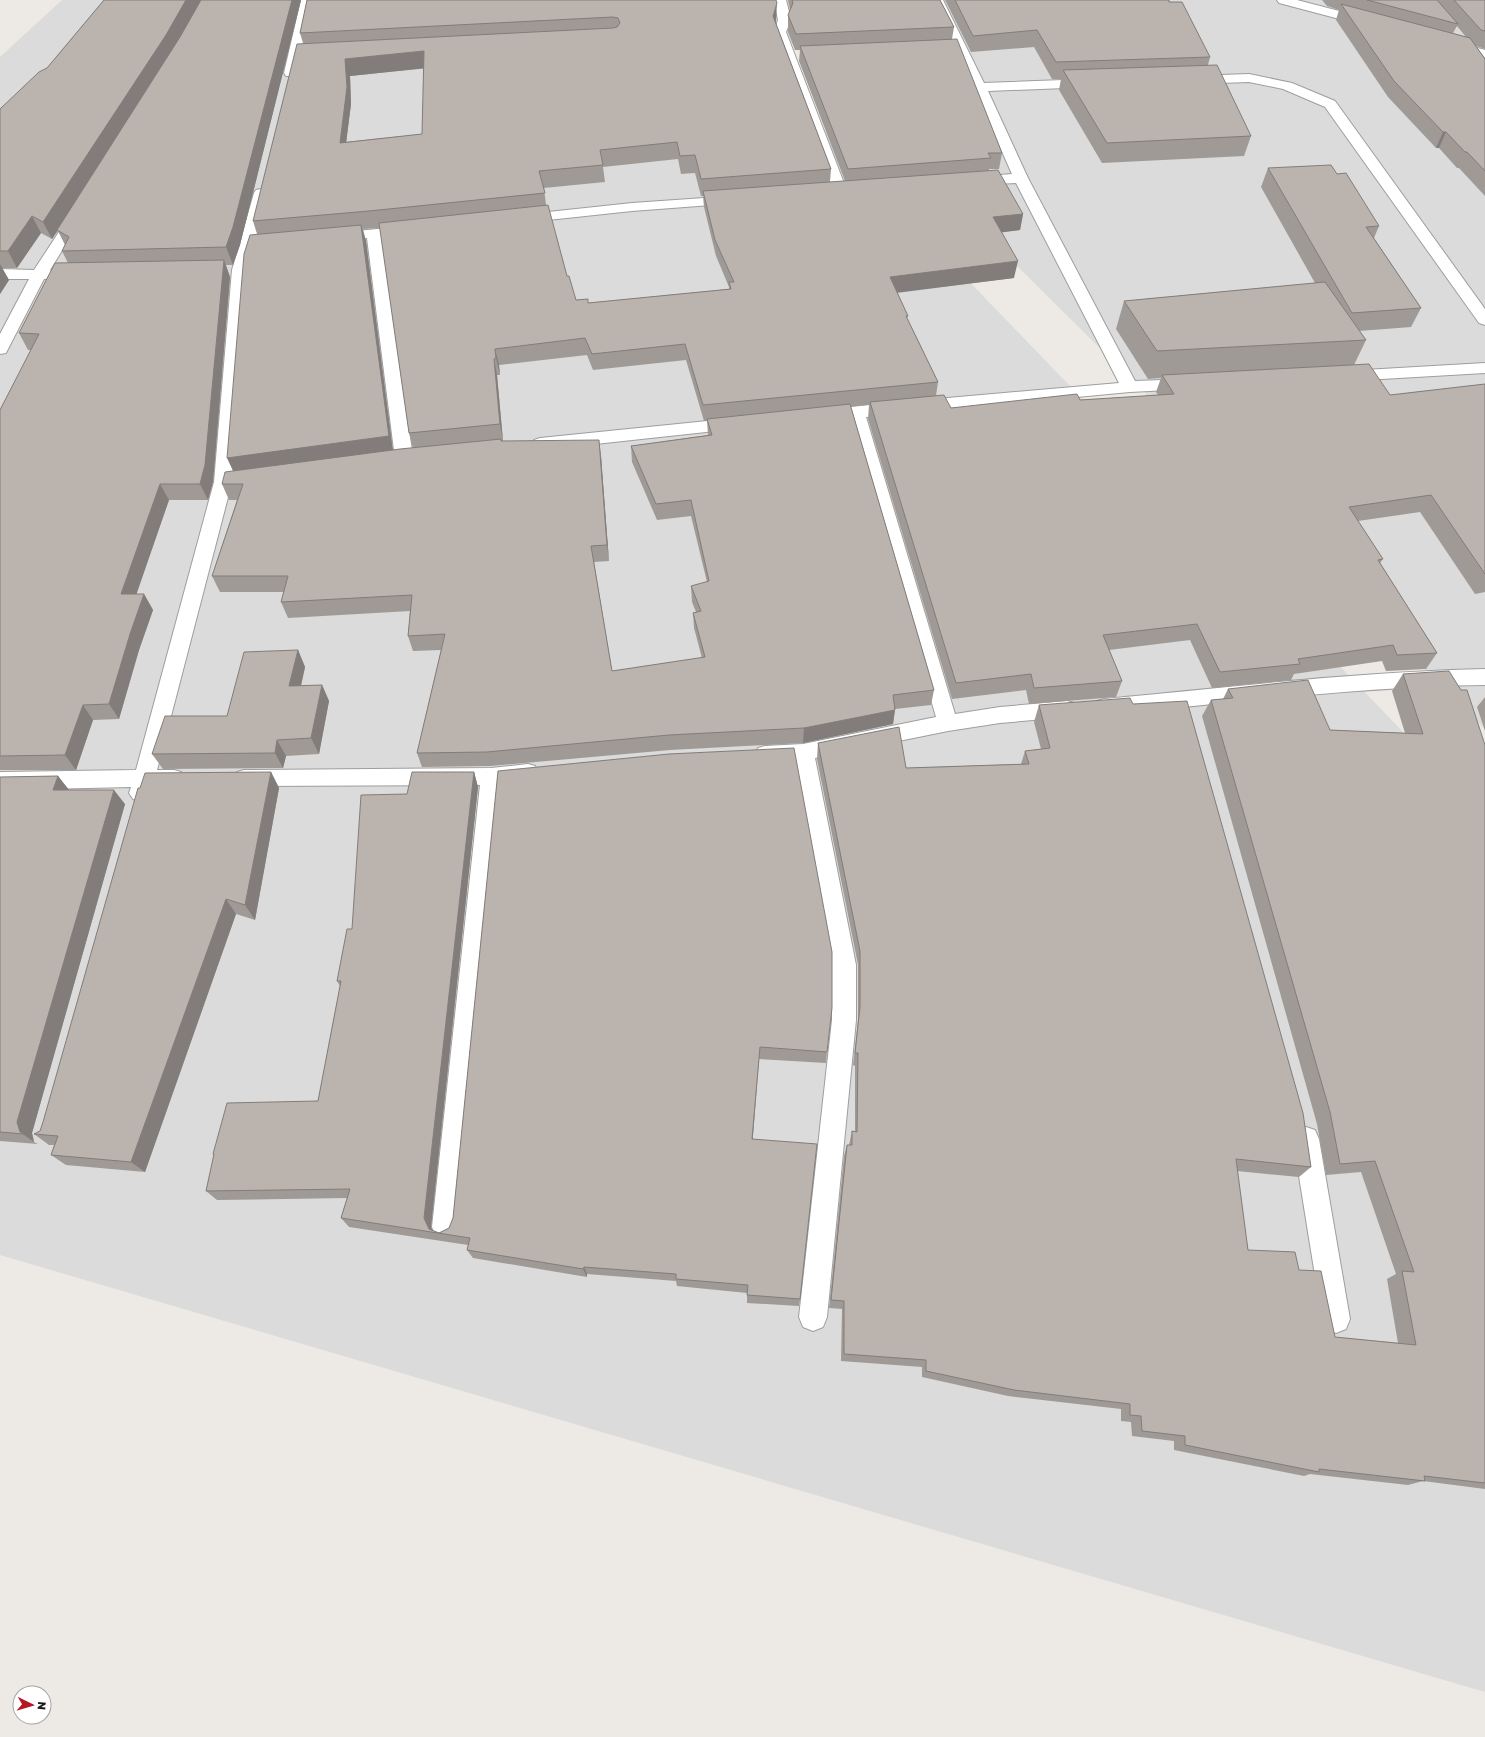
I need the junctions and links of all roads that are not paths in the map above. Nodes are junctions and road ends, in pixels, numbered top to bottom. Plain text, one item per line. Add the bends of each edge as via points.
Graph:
1 (307, 0) edge
2 (780, 0) edge
3 (937, 0) edge
4 (1283, 0) edge
5 (1380, 26) edge
6 (1454, 33) edge
7 (1440, 42) edge
8 (962, 49) junction
9 (946, 50) edge
10 (1469, 50) junction
11 (311, 54) edge
12 (1485, 54) edge
13 (295, 55) junction
14 (804, 55) edge
15 (788, 56) junction
16 (1481, 66) edge
17 (1177, 80) edge
18 (1106, 83) edge
19 (288, 85) edge
20 (980, 87) junction
21 (265, 176) edge
22 (1021, 178) junction
23 (958, 183) edge
24 (856, 190) edge
25 (840, 191) junction
26 (824, 193) edge
27 (747, 199) edge
28 (85, 203) edge
29 (507, 220) edge
30 (421, 229) edge
31 (374, 234) junction
32 (319, 239) edge
33 (264, 244) edge
34 (248, 245) junction
35 (0, 274) edge
36 (39, 275) junction
37 (62, 275) edge
38 (1485, 320) edge
39 (0, 349) edge
40 (1485, 368) edge
41 (1335, 376) edge
42 (1201, 383) edge
43 (1130, 387) junction
44 (856, 412) junction
45 (810, 417) edge
46 (755, 422) edge
47 (521, 446) edge
48 (404, 458) edge
49 (1456, 677) junction
50 (1485, 677) edge
51 (1186, 700) junction
52 (1463, 700) edge
53 (948, 723) junction
54 (1192, 723) edge
55 (803, 752) junction
56 (748, 755) edge
57 (545, 771) edge
58 (490, 776) junction
59 (191, 778) edge
60 (223, 778) edge
61 (144, 779) junction
62 (0, 780) edge
63 (135, 809) edge
64 (1302, 1116) edge
65 (445, 1227) dead end
66 (813, 1317) dead end
67 (1336, 1319) dead end

1 - 13 street
2 - 15 street via 785,25 780,32
3 - 8 street
4 - 5 street
6 - 10 street
7 - 10 street
8 - 9 street
8 - 20 street
10 - 12 street
10 - 16 street
11 - 13 street
13 - 19 street
14 - 15 street
15 - 25 street
17 - 38 street via 1248,78 1288,86 1330,104
18 - 20 street
20 - 22 street
21 - 34 street
22 - 23 street
22 - 43 street
24 - 25 street
25 - 26 street
27 - 29 street
28 - 36 street
30 - 31 street
31 - 32 street
31 - 48 street
33 - 34 street
34 - 61 street via 232,270 231,481
35 - 36 street
36 - 37 street
36 - 39 street
40 - 41 street
42 - 43 street
43 - 44 street
44 - 45 street
44 - 53 street
46 - 47 street
49 - 50 street
49 - 51 street via 1292,688
49 - 52 street
51 - 53 street via 1000,715
51 - 54 street
53 - 55 street
55 - 56 street
55 - 66 street via 844,965 844,1020
57 - 58 street
58 - 60 street
58 - 65 street
59 - 61 street
61 - 62 street
61 - 63 street
64 - 67 street

